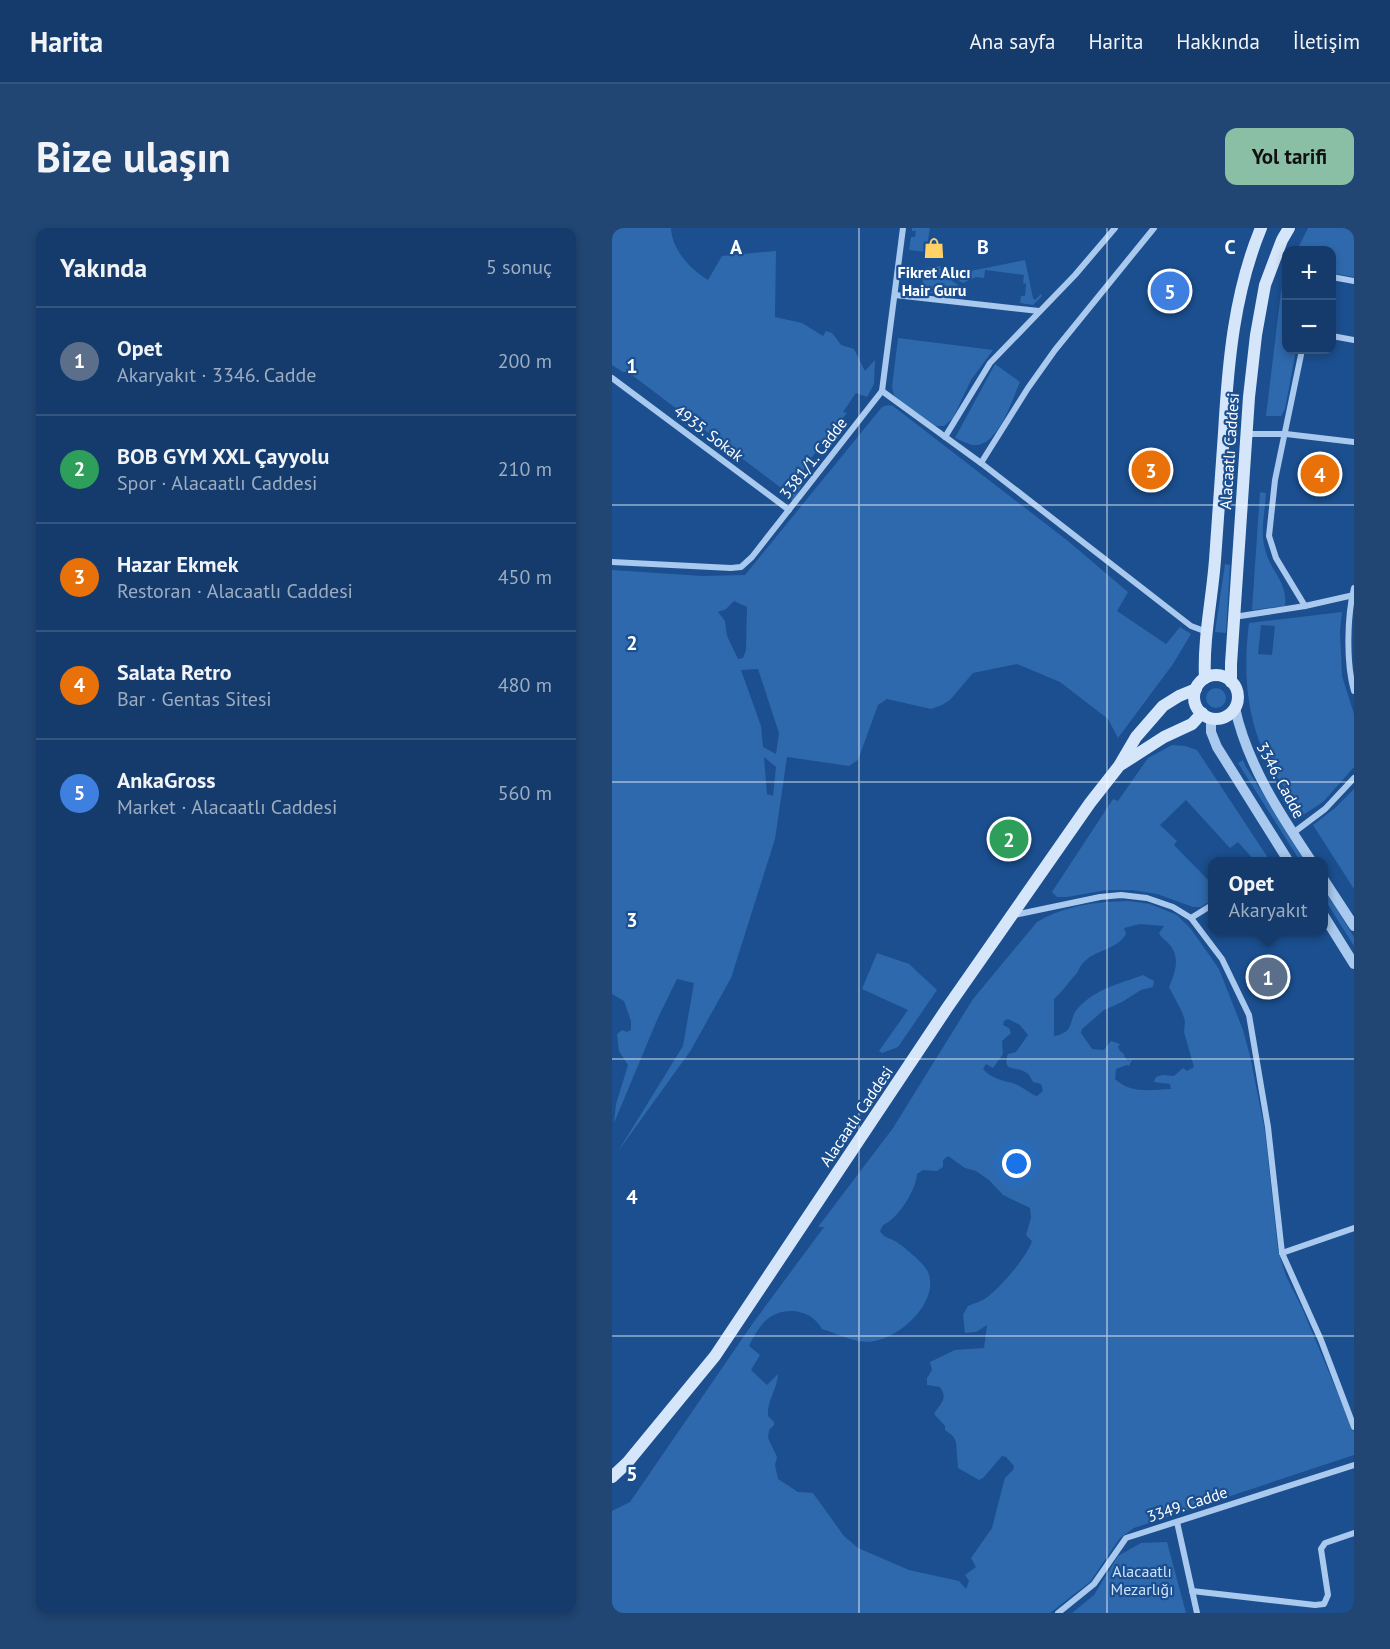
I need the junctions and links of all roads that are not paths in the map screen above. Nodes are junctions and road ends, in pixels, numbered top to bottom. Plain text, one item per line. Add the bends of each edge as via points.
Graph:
1 (903, 228) edge
2 (1115, 228) edge
3 (1154, 228) edge
4 (1261, 228) edge
5 (1289, 228) edge
6 (1336, 278) edge
7 (1354, 281) edge
8 (895, 295) junction
9 (1039, 311) junction
10 (1336, 337) edge
11 (1354, 340) edge
12 (1301, 354) edge
13 (612, 378) edge
14 (882, 391) junction
15 (1247, 434) junction
16 (1286, 434) junction
17 (945, 437) junction
18 (1354, 442) edge
19 (981, 463) junction
20 (789, 510) junction
21 (612, 562) edge
22 (1353, 593) edge
23 (1305, 606) junction
24 (1234, 617) junction
25 (1207, 632) junction
26 (1205, 678) junction
27 (1232, 682) junction
28 (1196, 689) junction
29 (1354, 691) edge
30 (1235, 708) junction
31 (1206, 716) junction
32 (1119, 766) junction
33 (1354, 778) edge
34 (1293, 833) junction
35 (1285, 857) edge
36 (1309, 857) edge
37 (1328, 887) edge
38 (1208, 907) edge
39 (1012, 916) junction
40 (1191, 918) junction
41 (1328, 924) edge
42 (1354, 926) edge
43 (1354, 964) edge
44 (1354, 1228) edge
45 (1282, 1253) junction
46 (1354, 1426) edge
47 (1354, 1465) edge
48 (612, 1477) edge
49 (1177, 1521) junction
50 (1354, 1533) edge
51 (1192, 1591) junction
52 (1058, 1613) edge
53 (1197, 1613) edge

1 - 8 street
2 - 9 street
3 - 19 street via 1055,350
4 - 25 main road, Alacaatlı Caddesi via 1237,301
5 - 15 main road, Alacaatlı Caddesi via 1273,261 1260,307
6 - 7 street
8 - 9 street
8 - 14 street
9 - 17 street via 990,363
10 - 11 street
12 - 16 street
13 - 20 street, 4935. Sokak
14 - 17 street
14 - 20 street, 3381/1. Cadde
15 - 16 street
15 - 24 main road, Alacaatlı Caddesi
16 - 18 street
16 - 23 street via 1275,480 1269,536 1276,558
17 - 19 street
19 - 25 street via 1191,626
20 - 21 street, 3381/1. Cadde via 741,567
22 - 23 street
22 - 29 street via 1349,661
23 - 24 street
24 - 27 main road, Alacaatlı Caddesi
25 - 26 main road, Alacaatlı Caddesi
26 - 27 main road via 1219,675
26 - 28 main road
27 - 30 main road via 1238,693
28 - 31 main road via 1195,700
28 - 32 main road, Alacaatlı Caddesi via 1156,713
30 - 31 main road via 1222,718
30 - 34 street, 3346. Cadde via 1248,754
31 - 32 main road, Alacaatlı Caddesi
31 - 35 street, 3346. Cadde via 1216,747
32 - 39 main road, Alacaatlı Caddesi
33 - 34 street via 1325,809
34 - 36 street, 3346. Cadde
37 - 42 street
38 - 40 street
39 - 40 street via 1082,899 1121,895 1147,898
39 - 48 main road, Alacaatlı Caddesi via 715,1356
40 - 45 street via 1222,959 1249,1015 1268,1127
41 - 43 street
44 - 45 street
45 - 46 street
47 - 49 street, 3349. Cadde
49 - 51 street
49 - 52 street, 3349. Cadde via 1126,1538 1104,1573
50 - 51 street via 1321,1549 1328,1595 1324,1604
51 - 53 street

